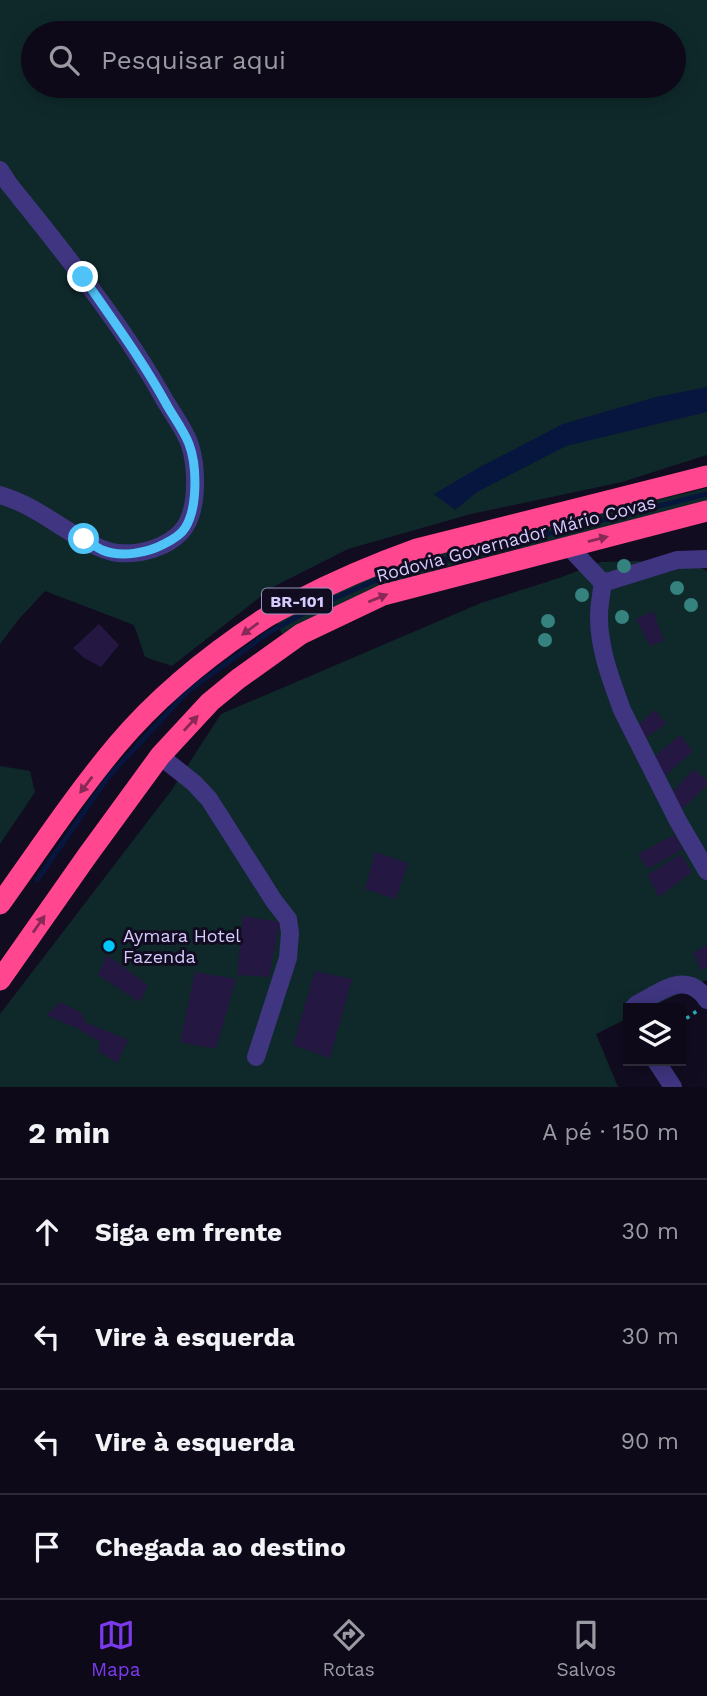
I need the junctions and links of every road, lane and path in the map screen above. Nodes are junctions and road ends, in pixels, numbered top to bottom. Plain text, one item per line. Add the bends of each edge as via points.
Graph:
1 (0, 170) edge
2 (707, 476) edge
3 (0, 495) edge
4 (707, 511) edge
5 (569, 547) junction
6 (707, 559) edge
7 (603, 583) junction
8 (160, 756) junction
9 (705, 864) edge
10 (0, 904) edge
11 (0, 980) edge
12 (639, 1003) edge
13 (702, 1005) edge
14 (686, 1019) edge
15 (256, 1057) dead end
16 (659, 1066) edge
17 (673, 1087) edge

1 - 3 street via 83,277 152,377 190,444 196,478 185,528 163,544 134,553 103,551 29,506
2 -> 10 highway, Rodovia Governador Mário Covas / BR-101 via 417,549 324,587 264,619 166,694 118,744
5 -> 4 highway, Rodovia Governador Mário Covas / BR-101
5 - 7 street
8 -> 5 highway, Rodovia Governador Mário Covas / BR-101 via 210,702 300,634 383,596
6 - 7 street via 677,560
7 - 9 street via 599,626 616,694 678,821
11 -> 8 highway, Rodovia Governador Mário Covas / BR-101
8 - 15 street via 209,799 288,919 288,958
12 - 13 street via 684,983 703,994
13 - 14 path
16 - 17 street

